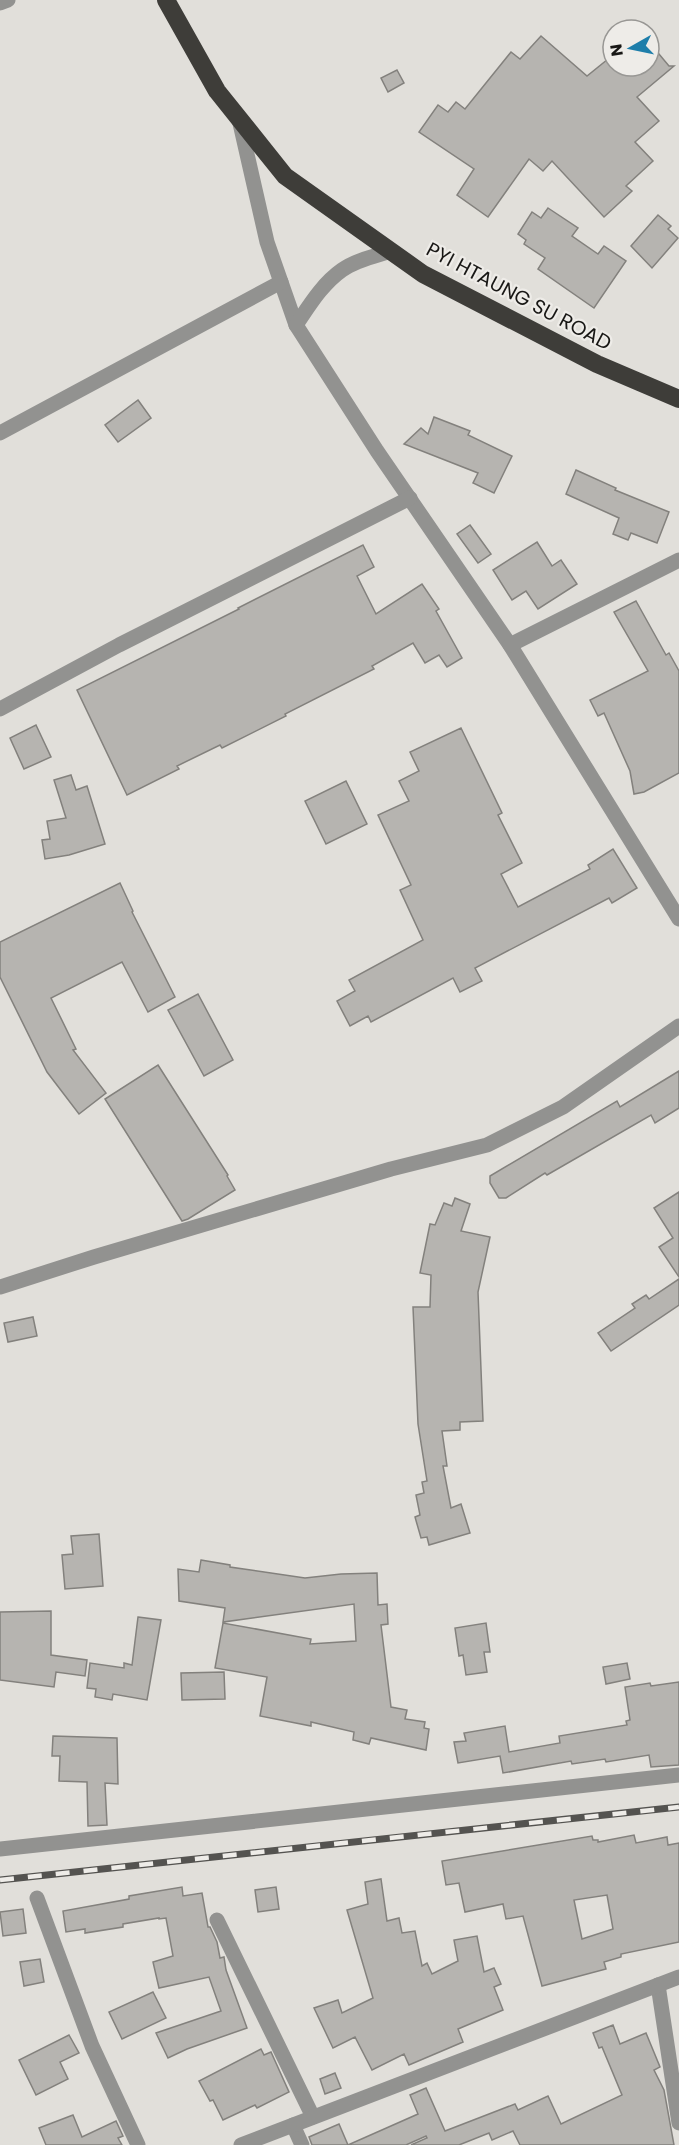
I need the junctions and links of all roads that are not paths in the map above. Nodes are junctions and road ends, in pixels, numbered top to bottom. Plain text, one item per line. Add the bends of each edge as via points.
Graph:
1 (8, 0) edge
2 (166, 0) edge
3 (0, 3) edge
4 (239, 118) junction
5 (391, 251) junction
6 (281, 282) junction
7 (296, 325) junction
8 (679, 399) edge
9 (0, 433) edge
10 (410, 498) junction
11 (679, 560) edge
12 (510, 645) junction
13 (0, 709) edge
14 (679, 919) edge
15 (679, 1026) edge
16 (0, 1287) edge
17 (679, 1775) edge
18 (0, 1849) edge
19 (37, 1898) dead end
20 (217, 1920) dead end
21 (679, 1977) edge
22 (658, 1985) junction
23 (313, 2117) junction
24 (679, 2123) edge
25 (293, 2125) junction
26 (138, 2145) edge
27 (241, 2145) edge
28 (302, 2145) edge

1 - 3 street
2 - 4 highway, PYI HTAUNG SU ROAD via 217,91
4 - 5 highway, PYI HTAUNG SU ROAD via 285,176
4 - 6 street via 267,242
5 - 7 street via 342,270 321,290
5 - 8 highway, PYI HTAUNG SU ROAD via 423,274 597,364
6 - 7 street
6 - 9 street
7 - 10 street
10 - 12 street
10 - 13 street
11 - 12 street
12 - 14 street
15 - 16 street via 563,1107 487,1145 379,1172
17 - 18 street
19 - 26 street via 93,2046
20 - 23 street
21 - 22 street
22 - 23 street
22 - 24 street
23 - 25 street
25 - 27 street
25 - 28 street

